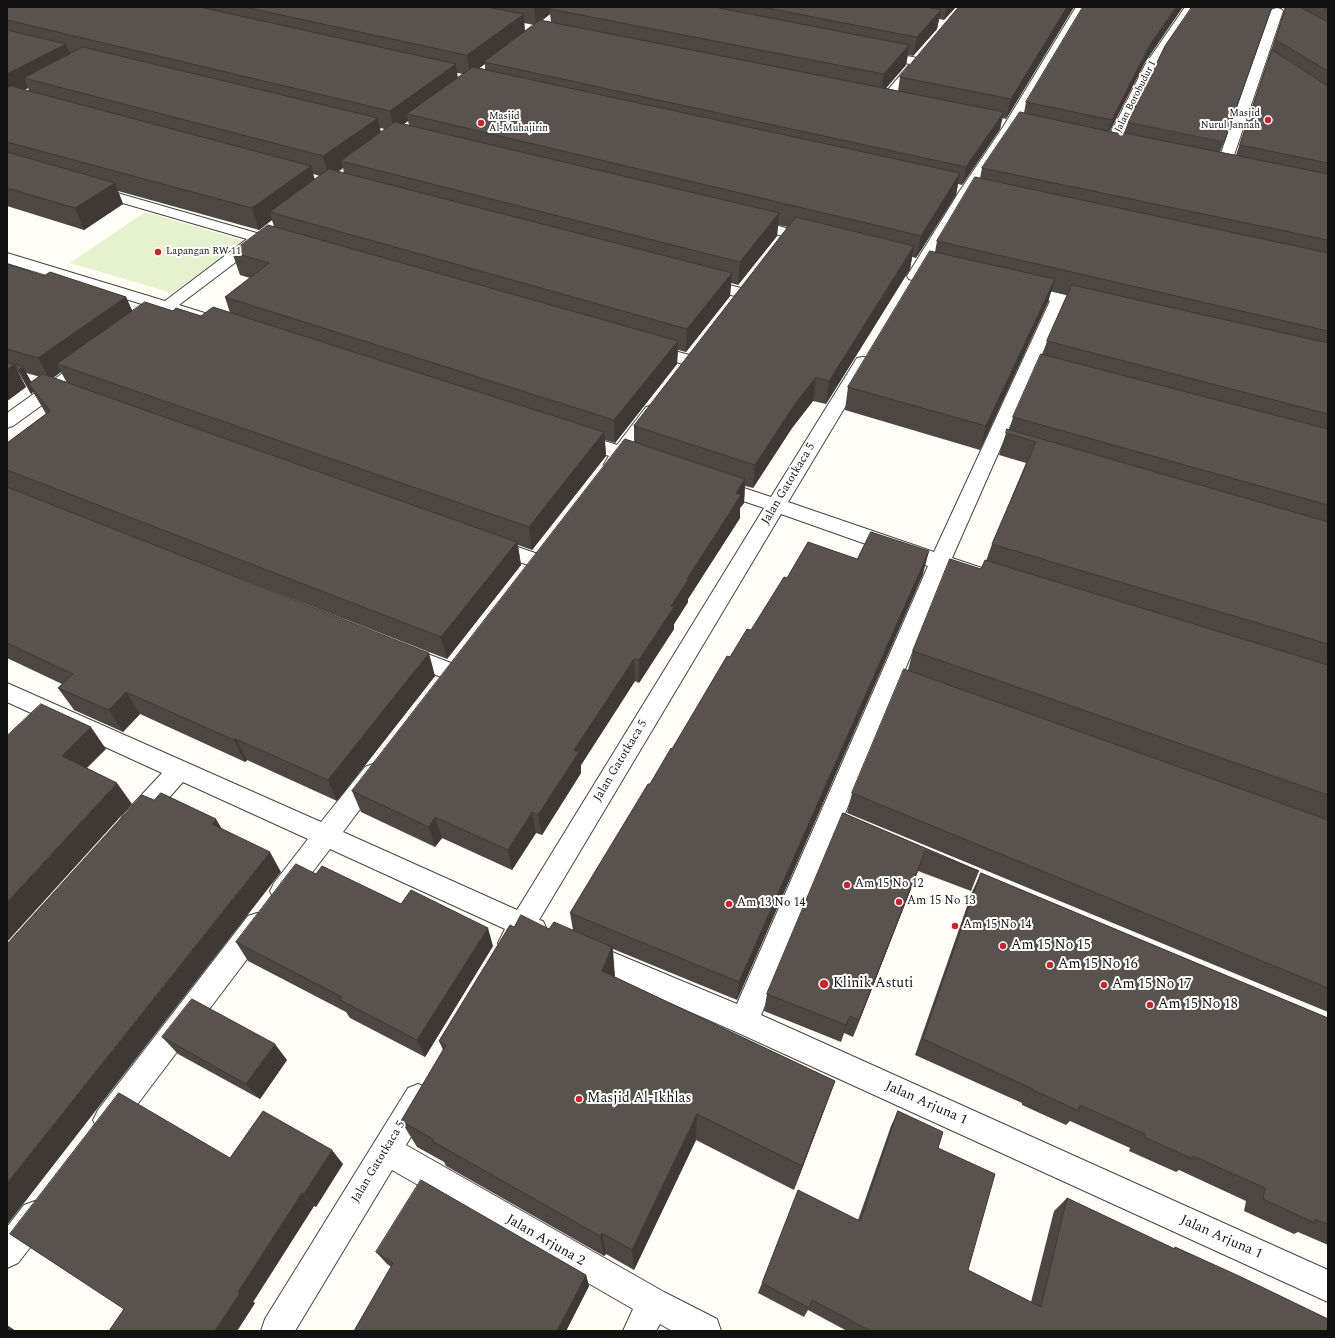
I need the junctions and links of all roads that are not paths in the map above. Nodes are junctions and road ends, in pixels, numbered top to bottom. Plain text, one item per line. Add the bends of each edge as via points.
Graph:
1 (1082, 7) edge
2 (1191, 7) edge
3 (1273, 9) edge
4 (1290, 18) edge
5 (928, 50) edge
6 (864, 51) edge
7 (1260, 61) junction
8 (918, 62) junction
9 (1272, 69) edge
10 (869, 97) edge
11 (885, 100) junction
12 (900, 104) edge
13 (996, 124) edge
14 (1010, 127) junction
15 (1025, 130) edge
16 (1095, 144) edge
17 (1110, 148) junction
18 (1125, 151) edge
19 (1207, 167) edge
20 (1222, 170) junction
21 (1237, 173) edge
22 (83, 188) edge
23 (735, 219) edge
24 (265, 234) junction
25 (826, 242) edge
26 (297, 249) edge
27 (7, 258) edge
28 (689, 279) edge
29 (1005, 286) edge
30 (743, 293) edge
31 (905, 294) edge
32 (1058, 298) junction
33 (168, 306) junction
34 (1105, 309) edge
35 (149, 320) edge
36 (221, 323) edge
37 (876, 341) edge
38 (630, 344) edge
39 (104, 352) edge
40 (691, 361) edge
41 (33, 382) edge
42 (53, 389) junction
43 (75, 397) edge
44 (663, 398) edge
45 (7, 422) edge
46 (560, 433) edge
47 (621, 453) junction
48 (658, 465) edge
49 (602, 477) edge
50 (702, 480) edge
51 (777, 505) junction
52 (478, 540) edge
53 (551, 543) edge
54 (537, 561) junction
55 (940, 562) junction
56 (993, 579) edge
57 (523, 580) edge
58 (385, 646) edge
59 (892, 677) junction
60 (915, 686) edge
61 (437, 691) edge
62 (7, 692) edge
63 (383, 760) edge
64 (180, 770) junction
65 (325, 836) junction
66 (117, 840) edge
67 (522, 925) junction
68 (502, 959) edge
69 (744, 1021) junction
70 (427, 1082) edge
71 (94, 1139) edge
72 (386, 1150) junction
73 (50, 1195) edge
74 (7, 1252) edge
75 (1328, 1286) edge
76 (653, 1303) junction
77 (277, 1331) edge
78 (639, 1331) edge
79 (705, 1331) edge

1 - 14 street
2 - 17 street, Jalan Borobudur I via 1151,65
3 - 4 street
3 - 7 street
5 - 8 street
6 - 8 street
7 - 9 street
7 - 20 street
8 - 11 street
10 - 11 street
11 - 12 street
13 - 14 street
14 - 15 street
14 - 31 street via 966,192
16 - 17 street
17 - 18 street
19 - 20 street
20 - 21 street
22 - 24 street
23 - 25 street via 785,239
24 - 26 street
24 - 33 street
27 - 33 street
28 - 30 street
29 - 32 street
32 - 34 street
32 - 55 street via 1036,369 1002,445
33 - 35 street
33 - 36 street
37 - 51 street, Jalan Gatotkaca 5
38 - 40 street
39 - 42 street
41 - 42 street
42 - 43 street
42 - 45 street
44 - 47 street
46 - 47 street
47 - 48 street
47 - 49 street
50 - 51 street
51 - 55 street
51 - 67 street, Jalan Gatotkaca 5
52 - 54 street
53 - 54 street
54 - 57 street
55 - 56 street
55 - 59 street
58 - 61 street via 456,666
59 - 60 street
59 - 69 street via 843,823
62 - 64 street, Jalan Arjuna 1 via 32,715
63 - 65 street
64 - 65 street, Jalan Arjuna 1
64 - 66 street
65 - 67 street, Jalan Arjuna 1
65 - 71 street
67 - 68 street, Jalan Gatotkaca 5
67 - 69 street, Jalan Arjuna 1
69 - 75 street, Jalan Arjuna 1
70 - 72 street, Jalan Gatotkaca 5
72 - 76 street, Jalan Arjuna 2
72 - 77 street, Jalan Gatotkaca 5
73 - 74 street
76 - 78 street
76 - 79 street, Jalan Arjuna 2

